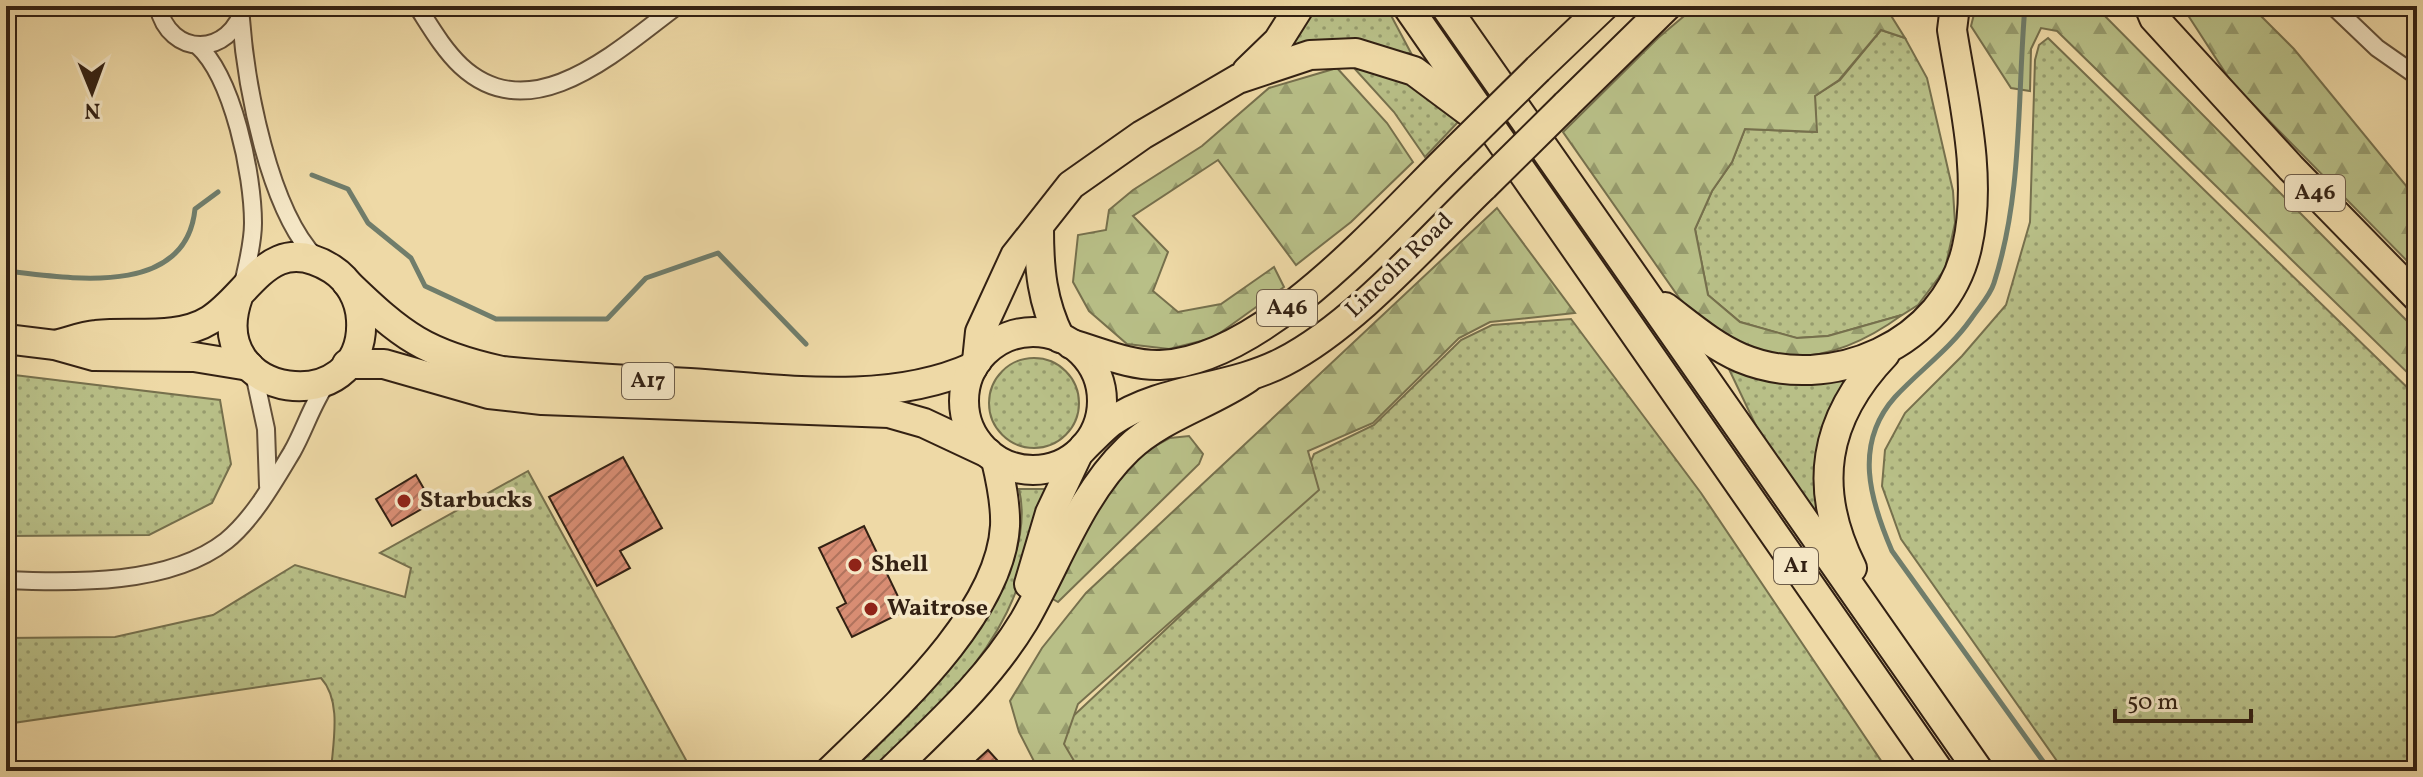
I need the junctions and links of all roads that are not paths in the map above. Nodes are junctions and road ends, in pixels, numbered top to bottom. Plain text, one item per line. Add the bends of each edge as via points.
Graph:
1 (158, 6) edge
2 (417, 6) edge
3 (677, 6) edge
4 (1300, 6) edge
5 (1407, 6) edge
6 (1445, 6) edge
7 (1604, 6) edge
8 (1667, 6) edge
9 (2333, 6) edge
10 (243, 9) edge
11 (2147, 10) edge
12 (1948, 14) edge
13 (197, 45) junction
14 (2417, 76) edge
15 (1238, 79) junction
16 (1497, 135) junction
17 (1039, 229) junction
18 (321, 263) junction
19 (347, 283) junction
20 (1644, 290) junction
21 (240, 294) junction
22 (2417, 297) edge
23 (6, 339) edge
24 (1066, 341) junction
25 (55, 345) junction
26 (1891, 348) junction
27 (975, 364) junction
28 (251, 368) junction
29 (338, 371) junction
30 (1248, 378) junction
31 (1081, 450) junction
32 (992, 456) junction
33 (268, 486) junction
34 (6, 580) edge
35 (1887, 640) junction
36 (1000, 656) junction
37 (830, 771) edge
38 (891, 771) edge
39 (1939, 771) edge
40 (1979, 771) edge

1 - 13 street via 167,29
2 - 3 street via 450,55 471,74 522,92 564,83
4 - 15 highway via 1278,41
5 - 16 highway, A1
6 - 20 highway, A1
7 - 24 highway, Lincoln Road / A46, bridge via 1323,279 1272,320 1221,350 1158,365
8 - 30 highway, Lincoln Road / A46, bridge via 1331,331
9 - 14 street via 2377,48
10 - 13 street via 222,40
10 - 18 street via 245,56 273,182 290,226
11 - 22 highway, A46
12 - 26 highway via 1972,176 1967,249 1942,302
13 - 21 street via 211,57 226,84 250,195 253,228
15 - 16 highway via 1310,55 1377,57 1431,81
15 - 17 highway via 1099,163 1051,206
16 - 39 highway, A1
17 - 24 highway via 1038,273 1048,311
17 - 27 highway via 1015,256 980,332
18 - 19 highway
18 - 21 highway via 281,261 259,271
19 - 27 highway, A17 via 406,337 456,359 502,371 868,390 935,381
19 - 29 highway via 362,323 358,345
20 - 26 highway via 1721,348 1762,365 1831,368
20 - 35 highway, A1
21 - 25 highway via 199,326 94,335
21 - 28 highway via 233,333
23 - 25 highway
24 - 27 highway via 1040,333 1017,334 996,343
24 - 31 highway via 1092,365 1101,392 1100,417
25 - 28 highway via 94,356 194,357
26 - 35 highway via 1846,404 1833,440 1828,481 1841,547
27 - 32 highway via 966,384 965,409 972,433
28 - 29 highway via 285,386 309,387
28 - 33 street via 266,429
29 - 32 highway, A17 via 384,364 456,386 529,399 889,413 924,423
29 - 33 street
30 - 31 highway, Lincoln Road / A46 via 1150,403 1111,422
30 - 36 highway, A46 via 1151,431 1112,466
31 - 32 highway via 1054,467 1035,470
31 - 36 highway, A46 via 1050,513
32 - 37 highway via 1005,527 980,597 929,673
33 - 34 street via 246,521 226,540 178,567 111,578
35 - 40 highway, A1
36 - 38 highway, A46 via 974,690

